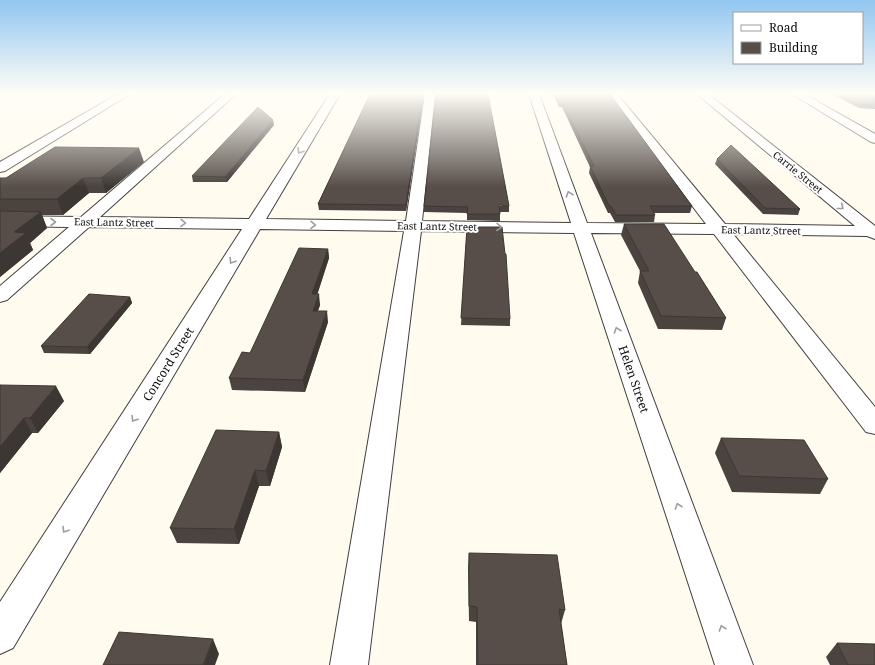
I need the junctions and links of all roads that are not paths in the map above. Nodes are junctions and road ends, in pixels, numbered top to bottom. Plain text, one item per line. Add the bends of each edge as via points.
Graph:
1 (73, 125) edge
2 (196, 125) edge
3 (317, 125) edge
4 (426, 125) edge
5 (545, 125) edge
6 (637, 125) edge
7 (741, 125) edge
8 (850, 125) edge
9 (875, 139) edge
10 (0, 168) edge
11 (0, 221) edge
12 (85, 222) junction
13 (255, 224) junction
14 (413, 226) junction
15 (581, 228) junction
16 (720, 229) junction
17 (874, 232) edge
18 (0, 296) edge
19 (875, 425) edge
20 (0, 635) edge
21 (349, 665) edge
22 (734, 665) edge

1 - 10 street
2 - 12 street
3 -> 13 street, Concord Street
4 - 14 street
15 -> 5 street, Helen Street
6 - 16 street
7 -> 17 street, Carrie Street
8 - 9 street
11 -> 12 street, East Lantz Street
12 -> 13 street, East Lantz Street
12 - 18 street
13 -> 14 street, East Lantz Street
13 -> 20 street, Concord Street
14 -> 15 street, East Lantz Street
14 - 21 street
15 - 16 street, East Lantz Street
22 -> 15 street, Helen Street
16 - 17 street, East Lantz Street
16 - 19 street

